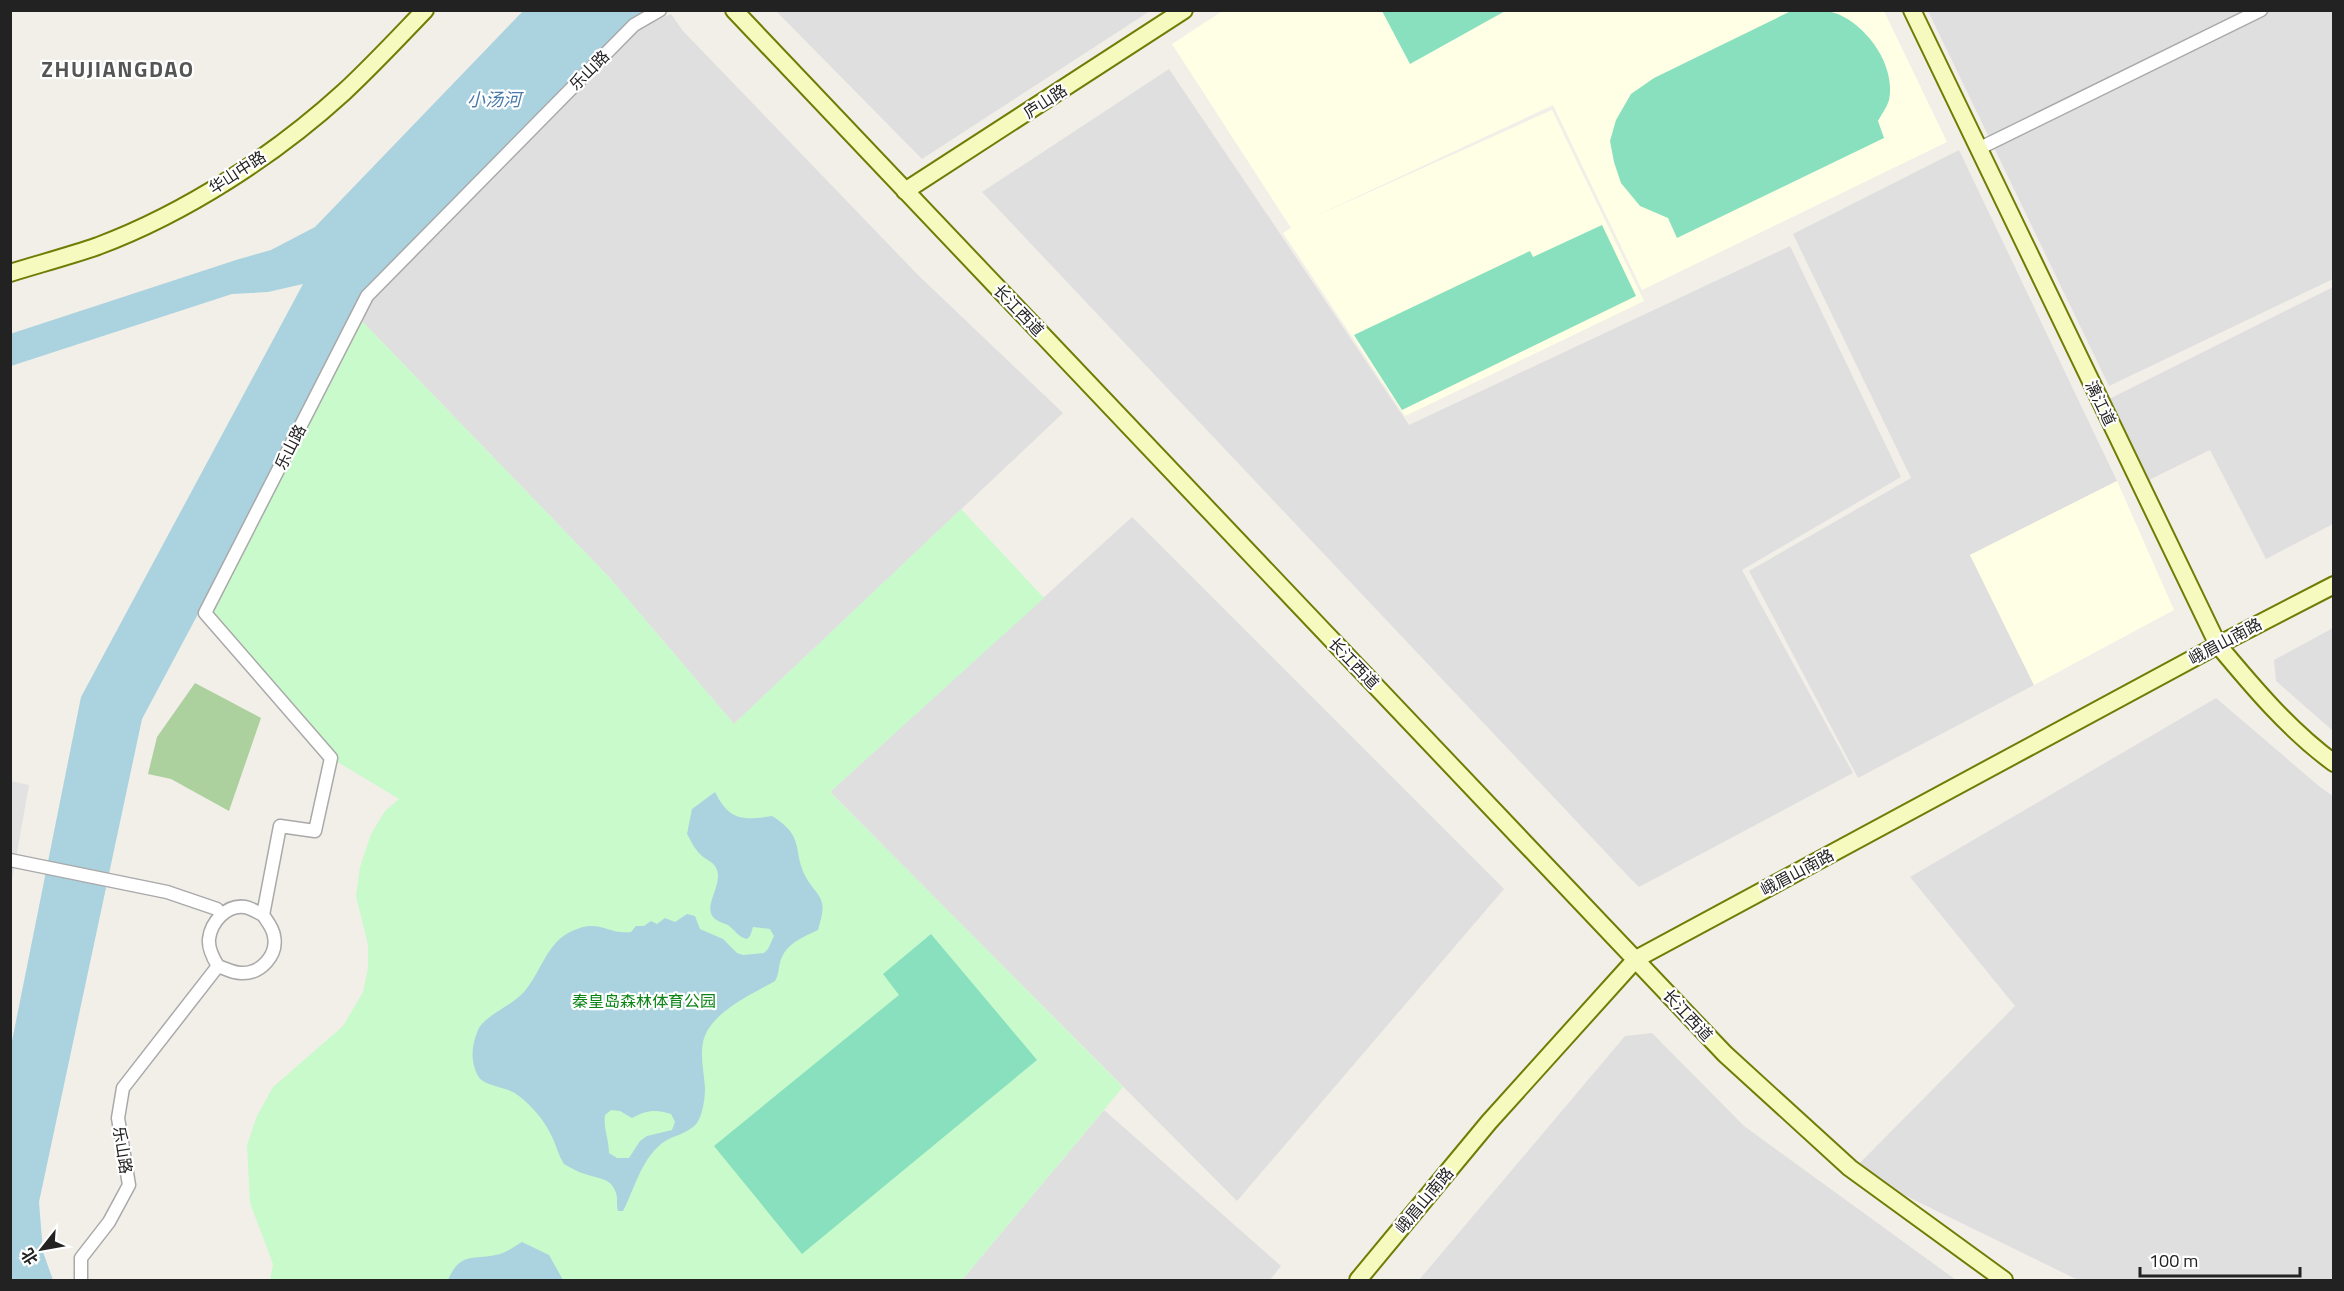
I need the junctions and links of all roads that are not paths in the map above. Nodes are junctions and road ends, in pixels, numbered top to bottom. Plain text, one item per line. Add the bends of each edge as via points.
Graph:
1 (425, 10) edge
2 (660, 10) edge
3 (734, 10) edge
4 (1184, 10) edge
5 (1912, 10) edge
6 (2261, 10) edge
7 (1978, 149) junction
8 (905, 191) junction
9 (10, 273) edge
10 (2334, 585) edge
11 (2218, 645) junction
12 (2334, 763) edge
13 (10, 860) edge
14 (221, 915) junction
15 (263, 915) junction
16 (1636, 959) junction
17 (218, 966) junction
18 (81, 1281) edge
19 (1358, 1281) edge
20 (2004, 1281) edge

1 - 9 street, 华山中路 via 344,92 234,176 164,216 98,245
2 - 15 street, 乐山路 via 634,25 367,296 205,613 331,758 315,831 280,826
3 - 8 street, 长江西道
4 - 8 street, 庐山路
5 - 7 street, 漓江道
6 - 7 street
7 - 11 street, 漓江道
8 - 16 street, 长江西道
10 - 11 street, 峨眉山南路
11 - 12 street, 漓江道 via 2268,704
11 - 16 street, 峨眉山南路
13 - 14 street via 166,892 217,909
14 - 15 street via 244,907
14 - 17 street via 209,940
15 - 17 street via 275,938 267,962 243,973
16 - 19 street, 峨眉山南路 via 1489,1122
16 - 20 street, 长江西道 via 1725,1054 1850,1168
17 - 18 street, 乐山路 via 123,1088 118,1118 129,1185 109,1222 81,1258

